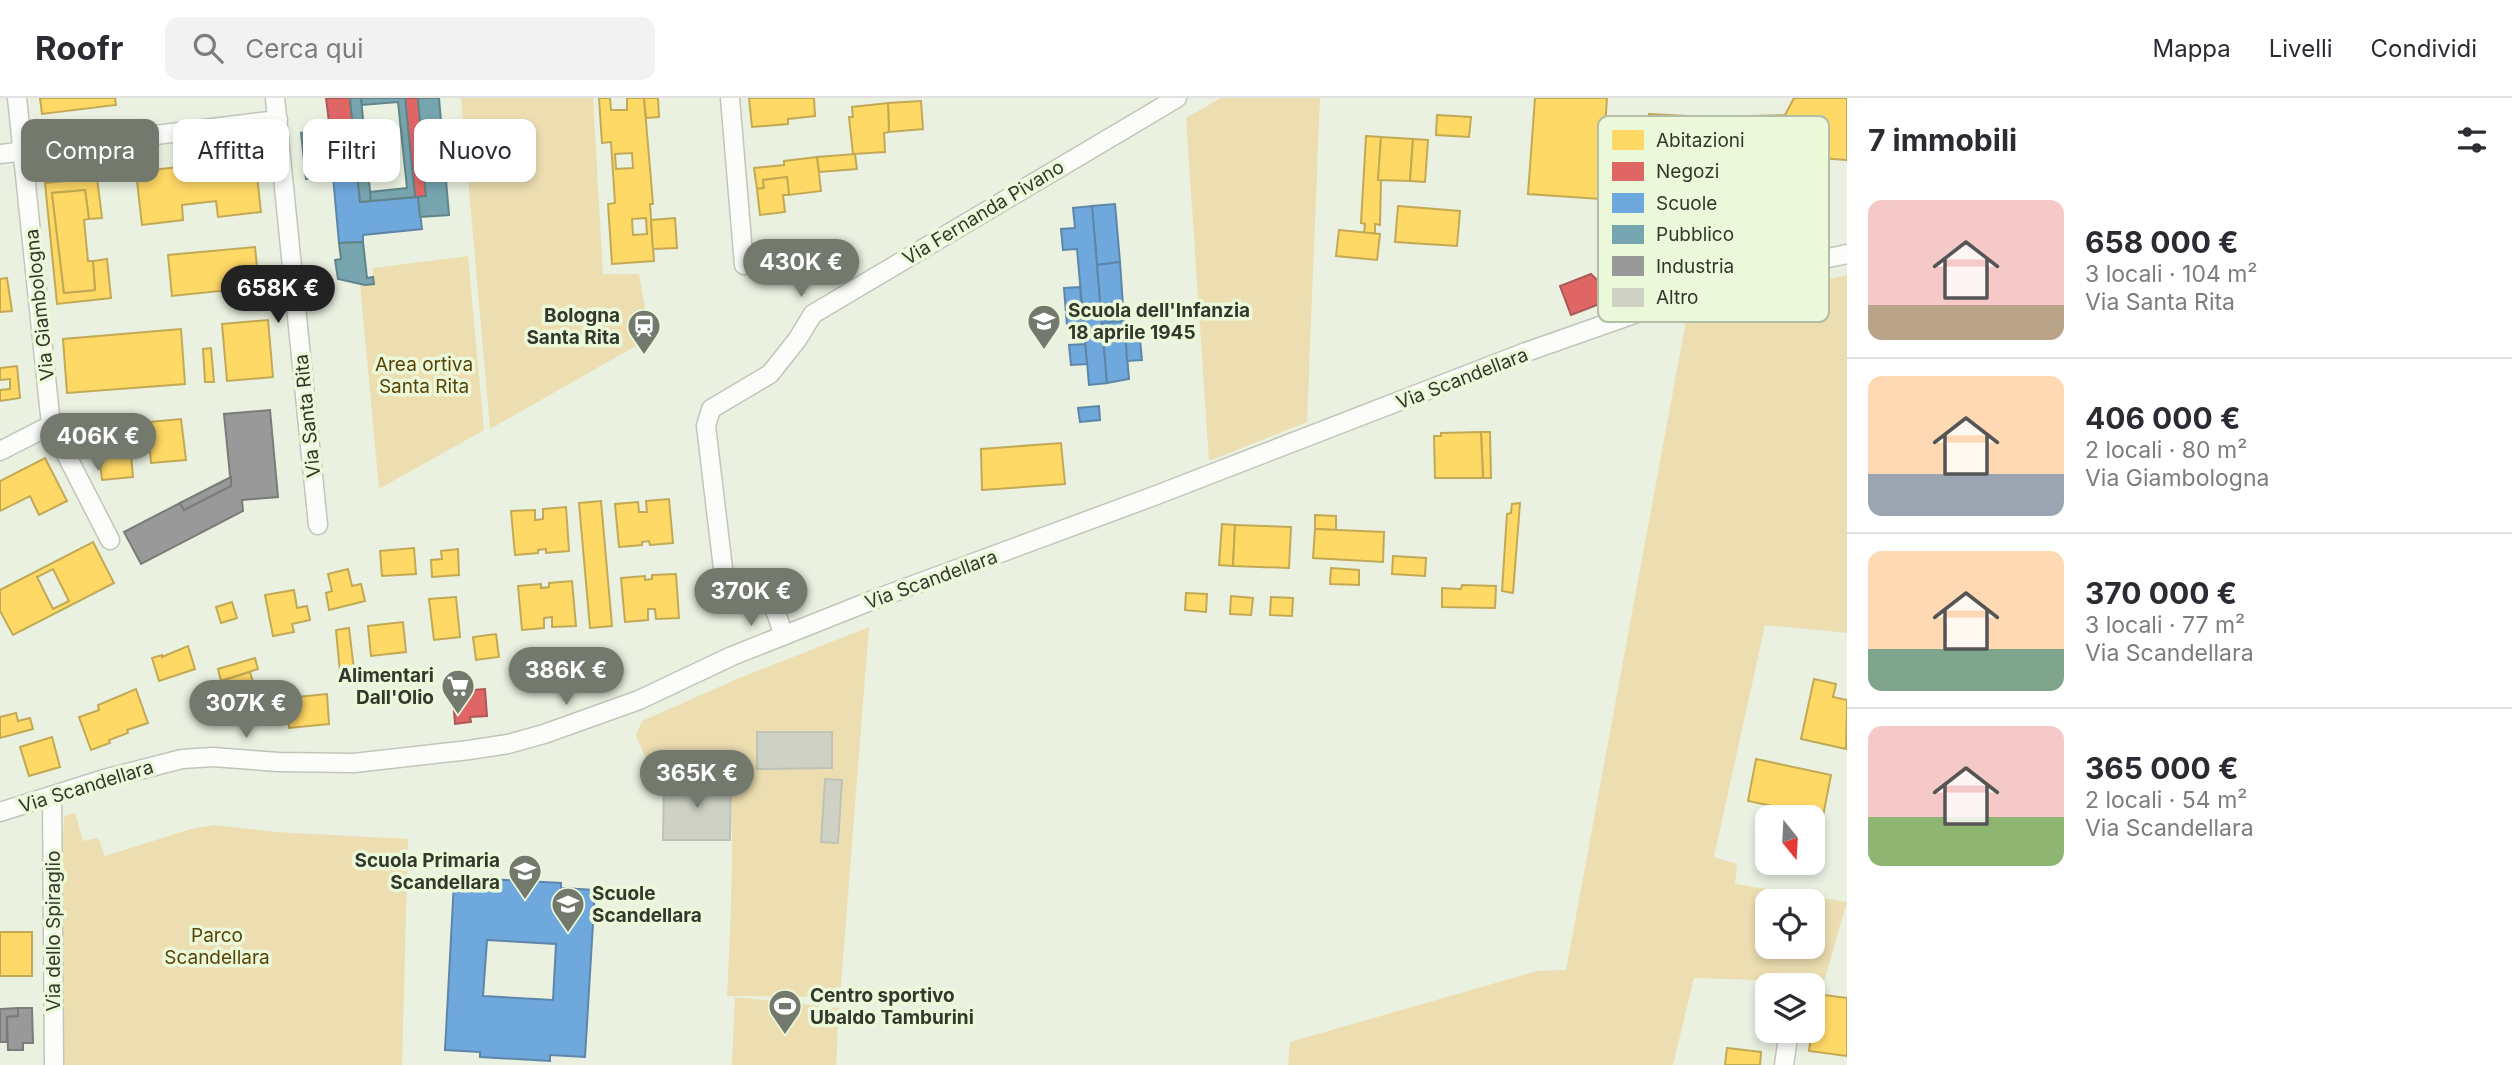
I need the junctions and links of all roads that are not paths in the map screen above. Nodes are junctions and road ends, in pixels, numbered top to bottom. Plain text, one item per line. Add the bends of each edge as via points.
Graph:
1 (17, 98) edge
2 (275, 98) edge
3 (730, 98) edge
4 (1177, 98) edge
5 (278, 119) edge
6 (21, 134) edge
7 (21, 152) edge
8 (0, 154) edge
9 (26, 182) edge
10 (284, 182) edge
11 (1847, 254) edge
12 (1829, 258) edge
13 (744, 265) dead end
14 (1612, 322) edge
15 (51, 425) junction
16 (0, 451) edge
17 (317, 525) dead end
18 (110, 540) dead end
19 (783, 636) junction
20 (52, 796) junction
21 (0, 812) edge
22 (1787, 1043) edge
23 (54, 1065) edge
24 (1784, 1065) edge

1 - 6 street, Via Giambologna
2 - 5 street, Via Santa Rita
3 - 13 street
4 - 19 street, Via Fernanda Pivano via 813,314 770,374 711,409 706,426 724,577 734,587 752,588 768,600 778,614
7 - 8 street
9 - 15 street, Via Giambologna
10 - 17 street, Via Santa Rita
11 - 12 street, Via Scandellara
14 - 19 street, Via Scandellara
15 - 16 street
15 - 18 street, Via Giambologna
19 - 20 street, Via Scandellara via 639,700 508,744 354,763 182,759
20 - 21 street, Via Scandellara
20 - 23 street, Via dello Spiraglio
22 - 24 street

